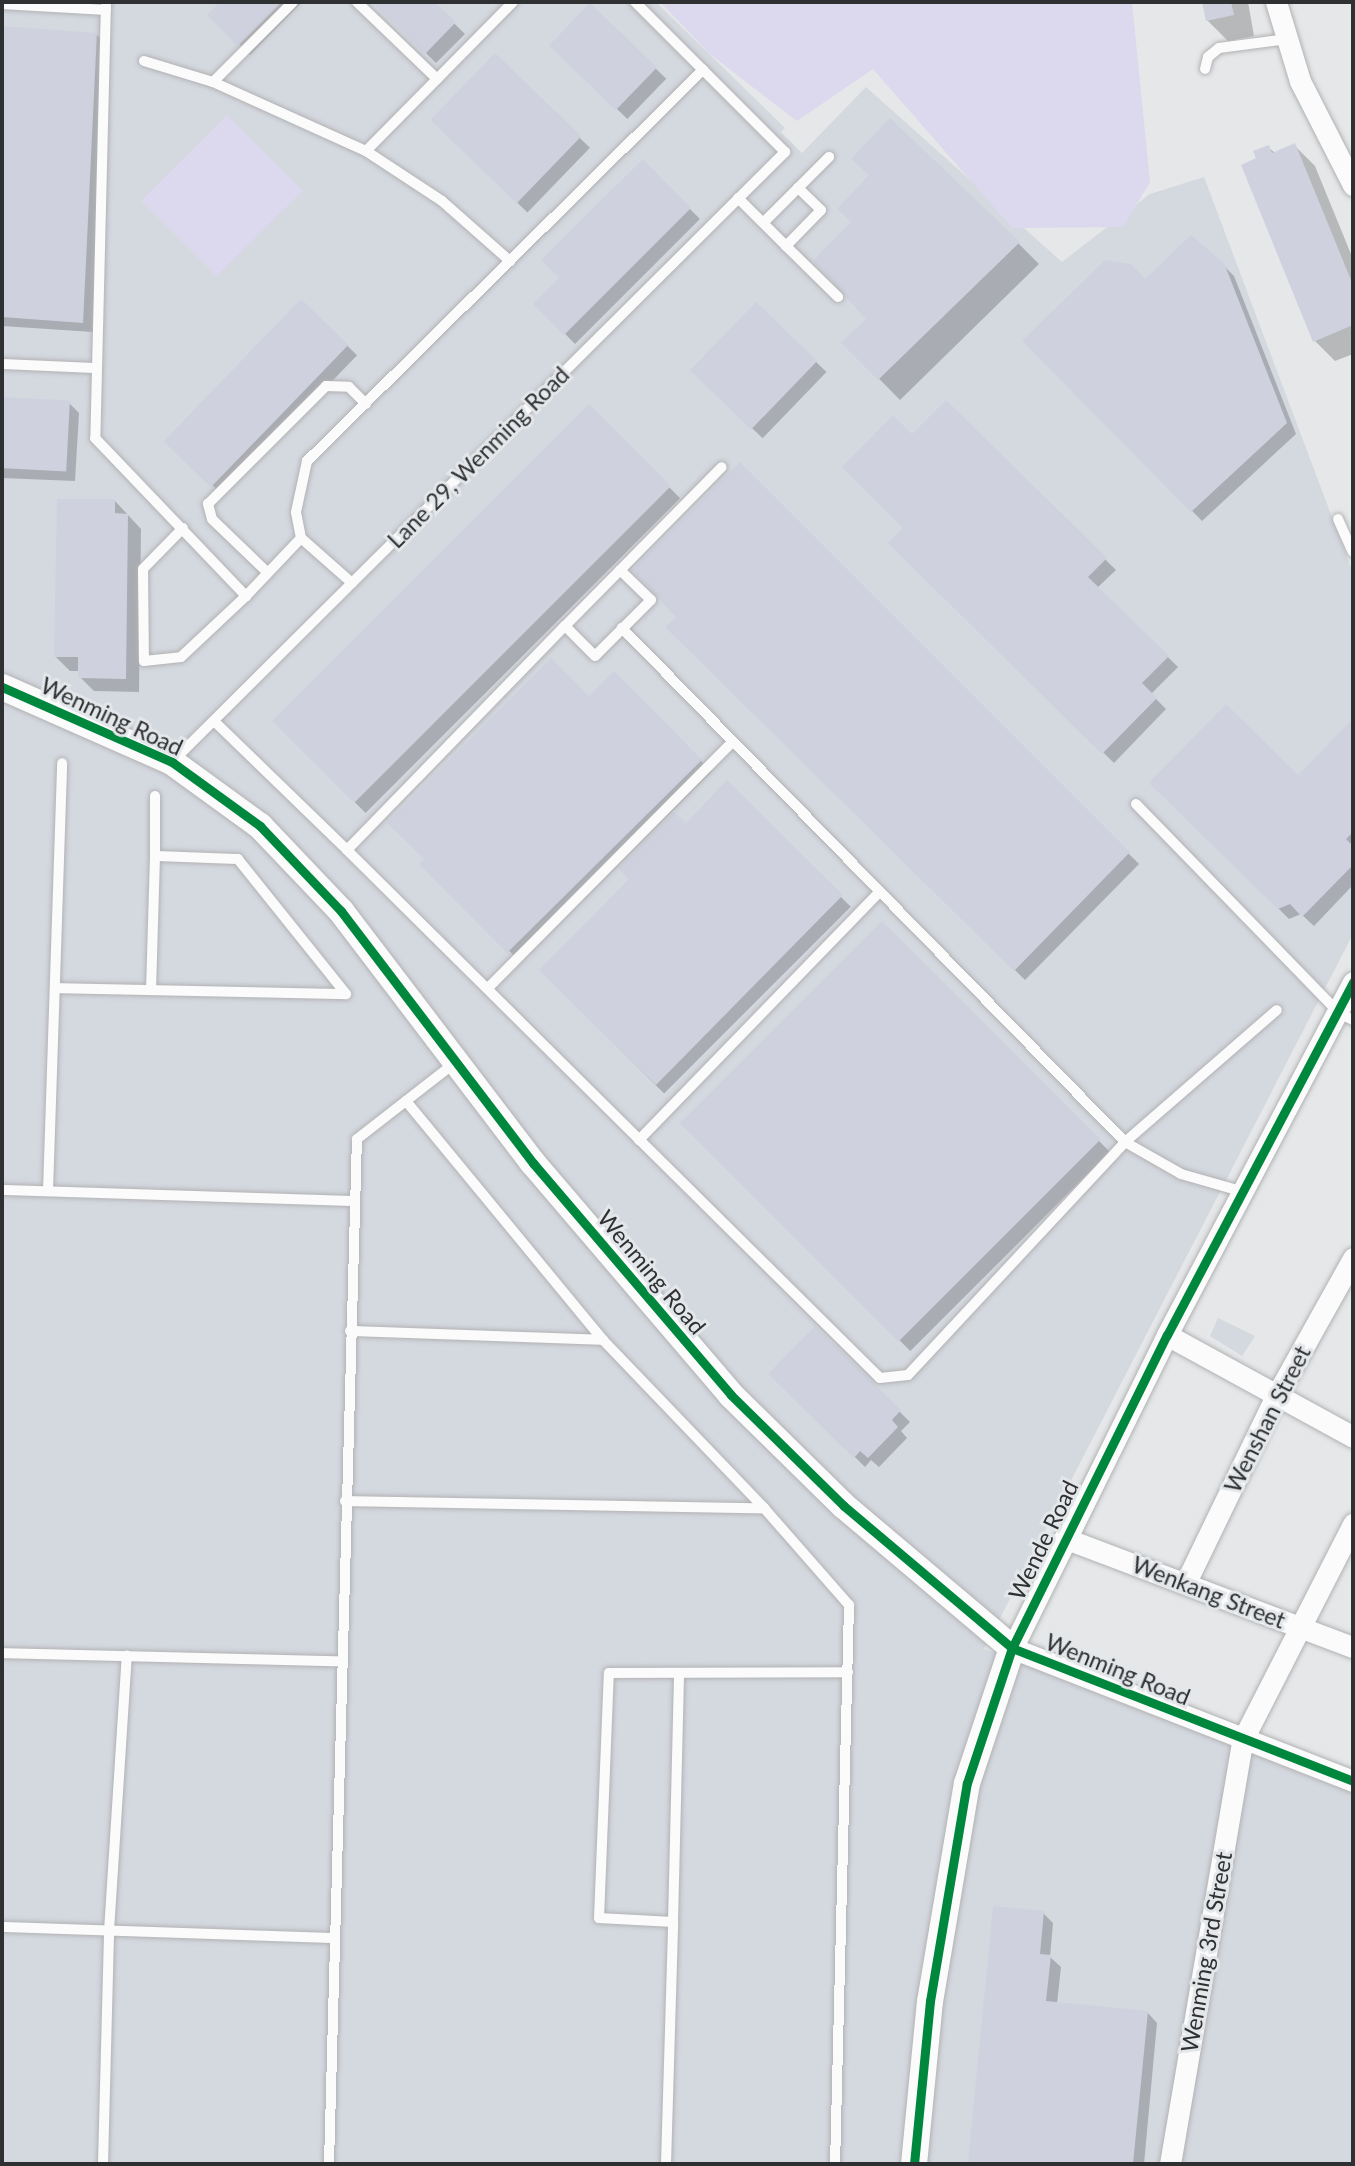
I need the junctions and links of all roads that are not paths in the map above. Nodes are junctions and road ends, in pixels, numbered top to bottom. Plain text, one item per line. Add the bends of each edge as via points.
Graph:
1 (293, 2) edge
2 (357, 2) edge
3 (513, 2) edge
4 (635, 2) edge
5 (1276, 2) edge
6 (2, 4) edge
7 (106, 6) edge
8 (1287, 38) junction
9 (144, 61) dead end
10 (1205, 69) dead end
11 (704, 70) junction
12 (437, 79) junction
13 (213, 82) junction
14 (366, 151) junction
15 (829, 157) dead end
16 (1353, 185) edge
17 (798, 188) junction
18 (738, 198) junction
19 (763, 223) junction
20 (786, 246) junction
21 (510, 261) junction
22 (838, 297) dead end
23 (2, 364) edge
24 (95, 368) junction
25 (366, 404) junction
26 (722, 467) dead end
27 (1338, 519) dead end
28 (183, 528) junction
29 (301, 538) junction
30 (1353, 552) edge
31 (620, 570) junction
32 (267, 572) junction
33 (352, 583) junction
34 (246, 596) junction
35 (565, 626) junction
36 (622, 628) junction
37 (2, 687) edge
38 (214, 721) junction
39 (732, 742) junction
40 (172, 762) junction
41 (62, 763) dead end
42 (155, 796) dead end
43 (1136, 804) dead end
44 (347, 850) junction
45 (155, 856) junction
46 (879, 892) junction
47 (1353, 982) edge
48 (489, 987) junction
49 (55, 988) junction
50 (150, 988) junction
51 (1277, 1010) dead end
52 (1346, 1016) edge
53 (456, 1062) junction
54 (406, 1101) junction
55 (639, 1140) junction
56 (1125, 1142) junction
57 (2, 1190) edge
58 (48, 1191) junction
59 (1244, 1192) junction
60 (355, 1201) junction
61 (1353, 1258) edge
62 (350, 1331) junction
63 (1167, 1335) junction
64 (603, 1340) junction
65 (1276, 1395) junction
66 (1353, 1437) edge
67 (345, 1501) junction
68 (764, 1508) junction
69 (1353, 1524) edge
70 (1064, 1538) junction
71 (1186, 1582) junction
72 (1303, 1628) junction
73 (1353, 1647) edge
74 (1012, 1648) junction
75 (2, 1653) edge
76 (127, 1656) junction
77 (340, 1661) junction
78 (848, 1672) junction
79 (679, 1674) junction
80 (1243, 1739) junction
81 (1353, 1781) edge
82 (673, 1922) junction
83 (2, 1927) edge
84 (109, 1931) junction
85 (334, 1938) junction
86 (103, 2164) edge
87 (329, 2164) edge
88 (666, 2164) edge
89 (835, 2164) edge
90 (914, 2164) edge
91 (1170, 2164) edge

1 - 13 lane
2 - 12 lane
3 - 12 lane
4 - 11 lane
5 - 8 street
6 - 7 lane
7 - 24 lane
8 - 10 lane via 1219,48 1208,57
8 - 16 street via 1300,81
9 - 13 lane
11 - 18 lane, Lane 29, Wenming Road via 785,152
11 - 21 lane
12 - 14 lane
13 - 14 lane
14 - 21 lane via 442,201
15 - 17 lane
17 - 19 lane
17 - 20 lane via 821,210
18 - 19 lane
18 - 33 lane, Lane 29, Wenming Road
19 - 20 lane
20 - 22 lane
21 - 25 lane
23 - 24 lane
24 - 28 lane via 94,438
25 - 29 lane via 307,461 296,512
25 - 32 lane via 349,387 326,386 208,504 212,519
26 - 31 lane
27 - 30 lane
28 - 34 lane
28 - 34 lane via 143,569 144,661 181,657
29 - 32 lane
29 - 33 lane
31 - 35 lane
31 - 36 lane via 651,600
32 - 34 lane
33 - 38 lane, Lane 29, Wenming Road
35 - 36 lane via 595,656
35 - 44 lane
36 - 39 lane
37 - 40 street, Wenming Road
38 - 40 lane, Lane 29, Wenming Road
38 - 44 lane
39 - 46 lane
39 - 48 lane
40 - 53 street, Wenming Road via 260,826 341,911
41 - 49 lane
42 - 45 lane
43 - 52 lane
44 - 48 lane
45 - 50 lane
45 - 50 lane via 238,859 346,994
46 - 55 lane
46 - 56 lane
47 - 52 street, Wende Road
48 - 55 lane
49 - 50 lane
49 - 58 lane
51 - 56 lane
52 - 59 street, Wende Road
53 - 54 lane
53 - 74 street, Wenming Road via 533,1163 731,1395 844,1506
54 - 60 lane via 357,1139
54 - 64 lane
55 - 56 lane via 880,1378 908,1375
56 - 59 lane via 1181,1174
57 - 58 lane
58 - 60 lane
59 - 63 street, Wende Road
60 - 62 lane
61 - 65 street, Wenshan Street
62 - 64 lane
62 - 67 lane
63 - 65 street
63 - 70 street, Wende Road
64 - 68 lane
65 - 66 street
65 - 71 street, Wenshan Street
67 - 68 lane
67 - 77 lane
68 - 78 lane via 849,1605
69 - 72 street
70 - 71 street, Wenkang Street
70 - 74 street, Wende Road
71 - 72 street, Wenkang Street
72 - 73 street, Wenkang Street
72 - 80 street
74 - 80 street, Wenming Road
74 - 90 street, Wende Road via 967,1783 930,2001
75 - 76 lane
76 - 77 lane
76 - 84 lane
77 - 85 lane
78 - 79 lane
78 - 89 lane
79 - 82 lane
79 - 82 lane via 609,1673 599,1918
80 - 81 street, Wenming Road
80 - 91 street, Wenming 3rd Street
82 - 88 lane
83 - 84 lane
84 - 85 lane
84 - 86 lane
85 - 87 lane

